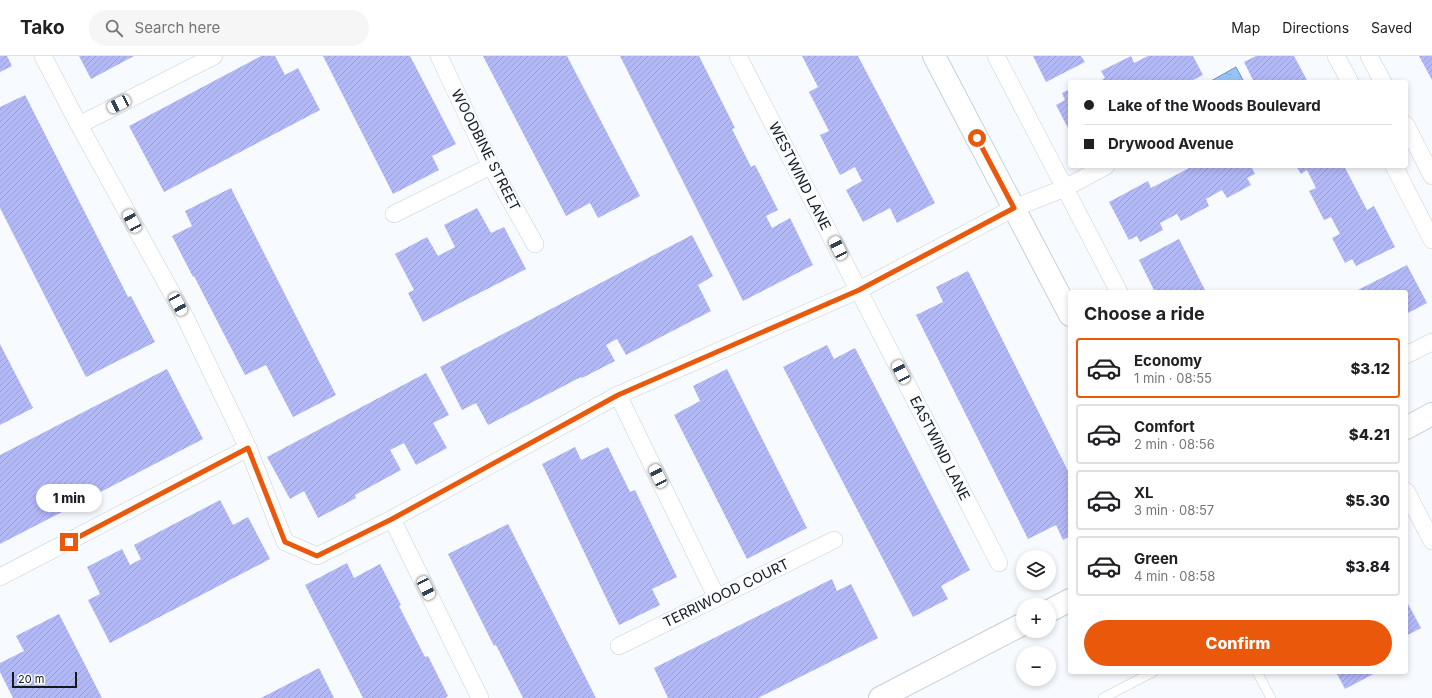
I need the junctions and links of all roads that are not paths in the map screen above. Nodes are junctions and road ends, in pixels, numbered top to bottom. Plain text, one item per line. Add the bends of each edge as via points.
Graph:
1 (43, 56) edge
2 (214, 56) edge
3 (439, 56) edge
4 (738, 56) edge
5 (934, 56) edge
6 (996, 56) edge
7 (1336, 56) edge
8 (1369, 56) edge
9 (1349, 80) edge
10 (1382, 80) edge
11 (79, 125) junction
12 (1408, 129) edge
13 (491, 166) junction
14 (1102, 168) edge
15 (1395, 168) edge
16 (1432, 176) edge
17 (1065, 188) junction
18 (1014, 208) junction
19 (394, 214) dead end
20 (1432, 240) edge
21 (535, 244) dead end
22 (859, 290) junction
23 (1118, 290) edge
24 (1068, 311) edge
25 (1432, 342) edge
26 (1408, 354) edge
27 (618, 395) junction
28 (1432, 414) edge
29 (1408, 427) edge
30 (248, 448) junction
31 (1408, 494) edge
32 (392, 519) junction
33 (834, 540) dead end
34 (1432, 541) edge
35 (999, 563) dead end
36 (0, 578) edge
37 (717, 598) junction
38 (1068, 601) edge
39 (1056, 607) edge
40 (1016, 628) edge
41 (619, 646) dead end
42 (1149, 674) edge
43 (1258, 674) edge
44 (480, 698) edge
45 (880, 698) edge
46 (1103, 698) edge
47 (1271, 698) edge

1 - 11 street
2 - 11 street
3 - 13 street, WOODBINE STREET
4 - 22 street, WESTWIND LANE
5 - 18 street
6 - 17 street
7 - 9 street
8 - 10 street
11 - 30 street via 185,317
12 - 16 street
13 - 19 street
13 - 21 street, WOODBINE STREET
14 - 17 street
15 - 20 street
17 - 18 street
17 - 23 street
18 - 22 street
18 - 24 street
22 - 27 street
22 - 35 street, EASTWIND LANE
25 - 26 street
27 - 32 street
27 - 37 street
28 - 29 street
30 - 32 street via 285,542 317,556
30 - 36 street
31 - 34 street
32 - 44 street
33 - 37 street, TERRIWOOD COURT
37 - 41 street, TERRIWOOD COURT
38 - 39 street
40 - 45 street
42 - 46 lane
43 - 47 lane

